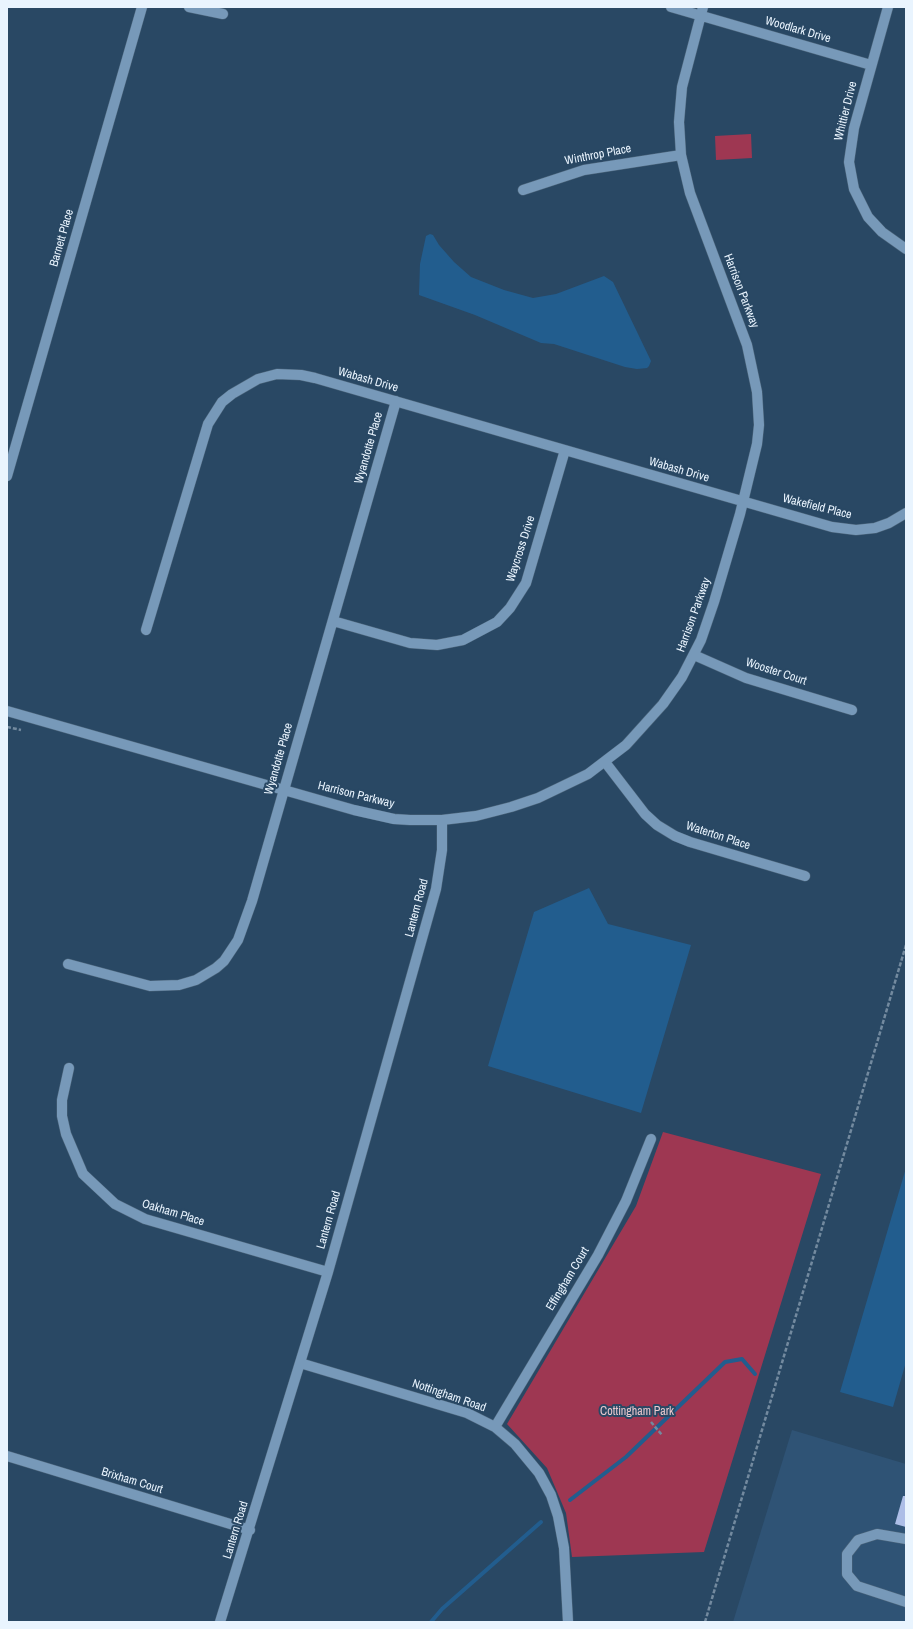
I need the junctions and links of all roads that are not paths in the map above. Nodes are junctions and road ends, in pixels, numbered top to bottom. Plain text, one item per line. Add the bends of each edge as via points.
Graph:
1 (142, 7) edge
2 (189, 7) edge
3 (671, 7) edge
4 (888, 7) edge
5 (702, 11) edge
6 (223, 14) dead end
7 (871, 65) junction
8 (681, 155) junction
9 (523, 190) dead end
10 (906, 249) edge
11 (396, 401) junction
12 (564, 450) junction
13 (7, 476) edge
14 (743, 502) junction
15 (906, 513) edge
16 (333, 621) junction
17 (146, 630) dead end
18 (694, 655) junction
19 (7, 710) edge
20 (852, 710) dead end
21 (605, 762) junction
22 (284, 790) junction
23 (442, 820) junction
24 (805, 876) dead end
25 (68, 964) dead end
26 (69, 1068) dead end
27 (651, 1139) dead end
28 (328, 1272) junction
29 (300, 1362) junction
30 (495, 1427) junction
31 (7, 1456) edge
32 (250, 1530) junction
33 (906, 1539) edge
34 (906, 1602) edge
35 (220, 1622) edge
36 (568, 1622) edge

1 - 13 street, Barnett Place
2 - 6 street
3 - 5 street, Woodlark Drive
4 - 7 street, Whittier Drive
5 - 7 street, Woodlark Drive
5 - 8 street, Harrison Parkway via 682,87 679,122
7 - 10 street, Whittier Drive via 851,138 849,162 852,179 858,199 868,217 882,232
8 - 9 street, Winthrop Place via 584,170
8 - 14 street, Harrison Parkway via 690,193 742,330 754,376 758,410 757,444
11 - 12 street, Wabash Drive
11 - 16 street, Wyandotte Place
11 - 17 street, Wabash Drive via 316,378 287,374 258,379 227,398 205,431
12 - 14 street, Wabash Drive
12 - 16 street, Waycross Drive via 526,583 510,608 497,622 463,640 438,645 410,643
14 - 15 street, Wakefield Place via 832,527 856,530 875,528
14 - 18 street, Harrison Parkway via 714,602
16 - 22 street, Wyandotte Place
18 - 20 street, Wooster Court via 746,678
18 - 21 street, Harrison Parkway via 663,704 626,745
19 - 22 street, Harrison Parkway
21 - 23 street, Harrison Parkway via 565,786 511,808
21 - 24 street, Waterton Place via 645,814 675,836
22 - 23 street, Harrison Parkway via 374,815 410,820
22 - 25 street, Wyandotte Place via 242,932 229,954 216,968 189,983 163,987 130,982
23 - 28 street, Lantern Road via 442,850 436,889
26 - 28 street, Oakham Place via 62,1100 66,1134 83,1174 115,1204 145,1219
27 - 30 street, Effingham Court via 626,1200 598,1255
28 - 29 street, Lantern Road
29 - 30 street, Nottingham Road via 467,1413
29 - 32 street, Lantern Road
30 - 36 street, Nottingham Road via 534,1465 555,1506 564,1548
31 - 32 street, Brixham Court
32 - 35 street, Lantern Road
33 - 34 street via 877,1534 858,1540 847,1554 847,1574 857,1586

